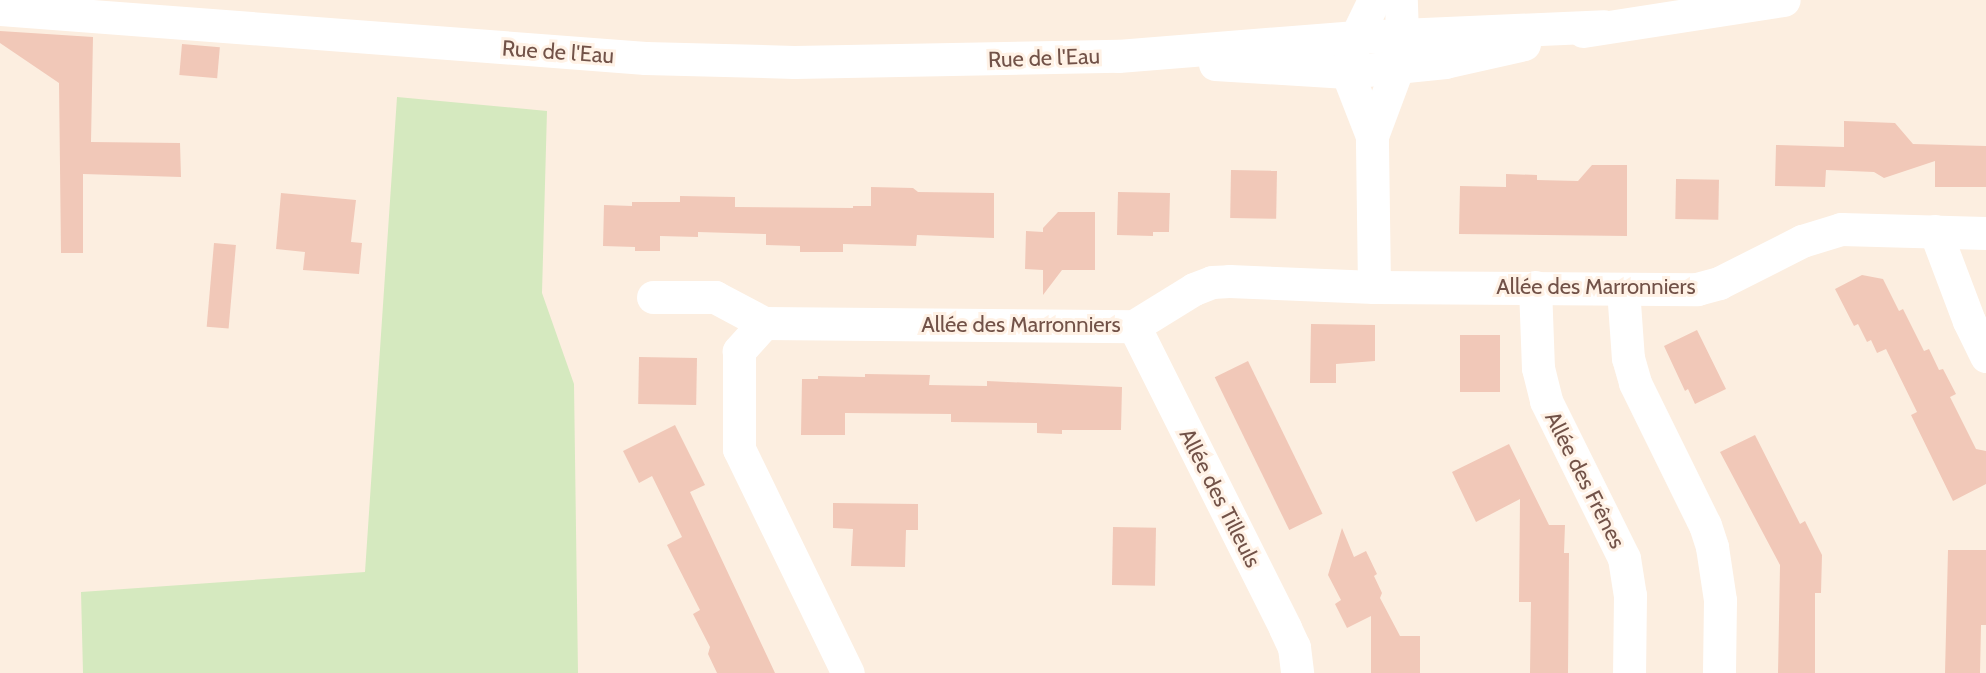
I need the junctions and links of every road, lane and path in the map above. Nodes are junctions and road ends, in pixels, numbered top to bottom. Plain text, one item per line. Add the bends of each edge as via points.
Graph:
1 (1374, 0) edge
2 (1401, 0) edge
3 (1784, 0) edge
4 (0, 9) edge
5 (168, 11) edge
6 (1604, 26) junction
7 (1402, 34) junction
8 (1356, 37) junction
9 (1118, 56) junction
10 (1397, 69) junction
11 (1347, 72) junction
12 (1372, 136) junction
13 (1935, 231) junction
14 (1986, 233) edge
15 (1374, 287) junction
16 (1535, 287) junction
17 (1623, 289) junction
18 (653, 297) dead end
19 (764, 323) junction
20 (1134, 326) junction
21 (1986, 356) edge
22 (848, 673) edge
23 (1297, 673) edge
24 (1629, 673) edge
25 (1719, 673) edge

1 - 8 street
2 - 7 street
3 - 6 street
4 - 5 street, Rue de l'Eau
5 - 9 street, Rue de l'Eau via 557,52 719,61 886,62
6 - 7 street
6 - 10 street
7 - 8 street
7 - 10 street
8 - 9 street
8 - 11 street
9 - 11 street
10 - 11 street
10 - 12 street
11 - 12 street
12 - 15 street
13 - 14 street, Allée des Marronniers
13 - 17 street, Allée des Marronniers via 1841,229 1802,241 1719,283 1697,289
13 - 21 street
15 - 16 street, Allée des Marronniers
15 - 20 street, Allée des Marronniers via 1212,282 1194,288
16 - 17 street, Allée des Marronniers
16 - 24 street, Allée des Frênes via 1538,368 1543,393 1624,558 1630,595
17 - 25 street via 1625,341 1635,383 1705,525 1712,547 1720,600
18 - 19 street, Allée des Marronniers via 715,297
19 - 20 street, Allée des Marronniers
19 - 22 street via 739,351 739,449
20 - 23 street, Allée des Tilleuls via 1294,647

